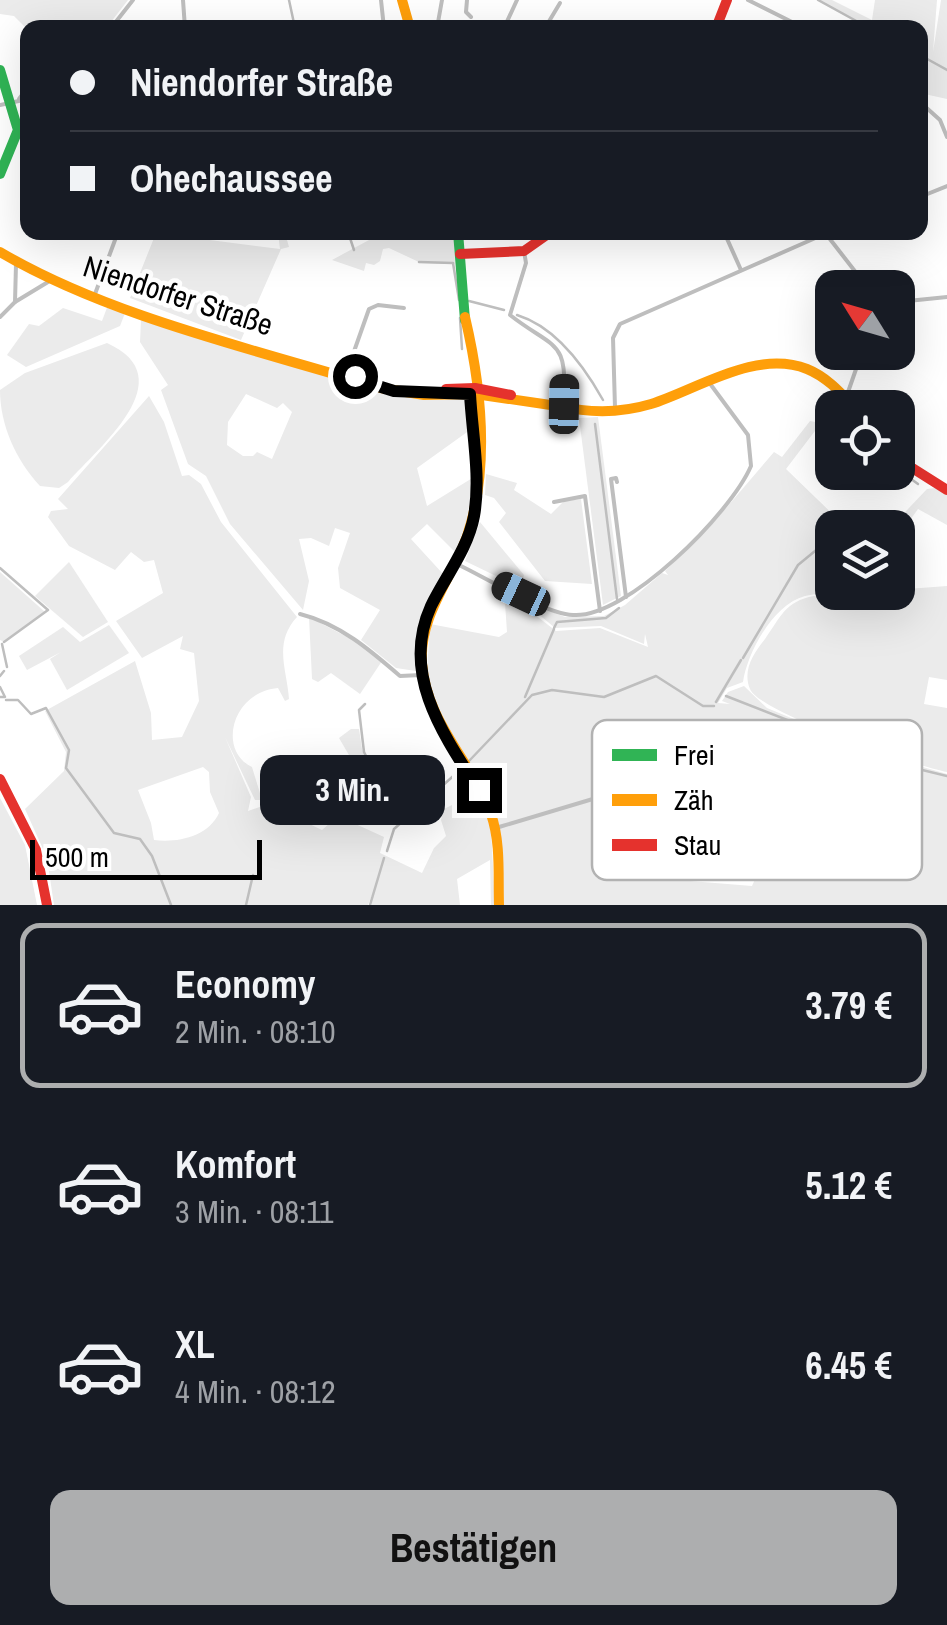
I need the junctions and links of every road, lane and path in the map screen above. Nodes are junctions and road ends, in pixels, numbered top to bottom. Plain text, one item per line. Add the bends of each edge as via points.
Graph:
1 (133, 0) edge
2 (467, 0) edge
3 (748, 0) edge
4 (560, 3) dead end
5 (471, 17) dead end
6 (117, 20) edge
7 (550, 20) edge
8 (788, 20) edge
9 (0, 70) edge
10 (20, 96) edge
11 (16, 100) junction
12 (20, 100) edge
13 (0, 105) edge
14 (928, 109) edge
15 (947, 137) edge
16 (0, 174) edge
17 (115, 240) edge
18 (459, 240) edge
19 (540, 240) edge
20 (728, 240) edge
21 (812, 240) edge
22 (833, 240) edge
23 (524, 251) junction
24 (0, 252) edge
25 (460, 254) junction
26 (16, 264) junction
27 (741, 270) junction
28 (855, 270) edge
29 (49, 279) junction
30 (94, 297) junction
31 (947, 297) edge
32 (915, 300) edge
33 (15, 302) junction
34 (404, 308) dead end
35 (0, 317) edge
36 (346, 376) junction
37 (709, 380) junction
38 (839, 390) edge
39 (472, 391) junction
40 (564, 407) junction
41 (615, 410) junction
42 (915, 470) edge
43 (947, 490) edge
44 (612, 492) dead end
45 (554, 502) dead end
46 (454, 563) junction
47 (626, 598) junction
48 (600, 612) junction
49 (300, 614) dead end
50 (422, 674) junction
51 (0, 779) edge
52 (592, 799) edge
53 (495, 828) junction
54 (47, 905) edge
55 (499, 905) edge

1 - 6 street
2 - 5 street
3 - 8 street
4 - 7 street
9 - 11 main road
10 - 11 street
11 - 12 street
11 - 13 street
11 - 16 main road via 18,129
14 - 15 street
17 - 30 street
18 - 25 main road
19 - 23 main road
20 - 27 street
21 - 27 street
22 - 28 street
23 - 25 main road
23 - 40 street via 510,315 559,352
24 - 26 main road, Niendorfer Straße
25 - 39 main road
26 - 29 main road, Niendorfer Straße
26 - 33 street
27 - 41 street via 620,324 613,338
29 - 30 main road, Niendorfer Straße
29 - 33 street
30 - 36 main road, Niendorfer Straße
31 - 32 street
33 - 35 street
34 - 36 street via 378,305 366,313
36 - 39 main road, Niendorfer Straße via 403,390
37 - 38 main road, Niendorfer Straße via 755,364 786,364 820,374
37 - 41 main road, Niendorfer Straße via 652,404
37 - 47 street via 749,436 752,466 714,518
39 - 40 main road, Niendorfer Straße
39 - 46 main road via 474,516
40 - 41 main road, Niendorfer Straße
42 - 43 main road
44 - 47 street
45 - 48 street via 586,496
46 - 48 street via 561,614
46 - 50 main road via 422,636
47 - 48 street
49 - 50 street via 368,647 400,676
50 - 53 main road via 432,714
51 - 54 main road via 36,850
52 - 53 street
53 - 55 main road

